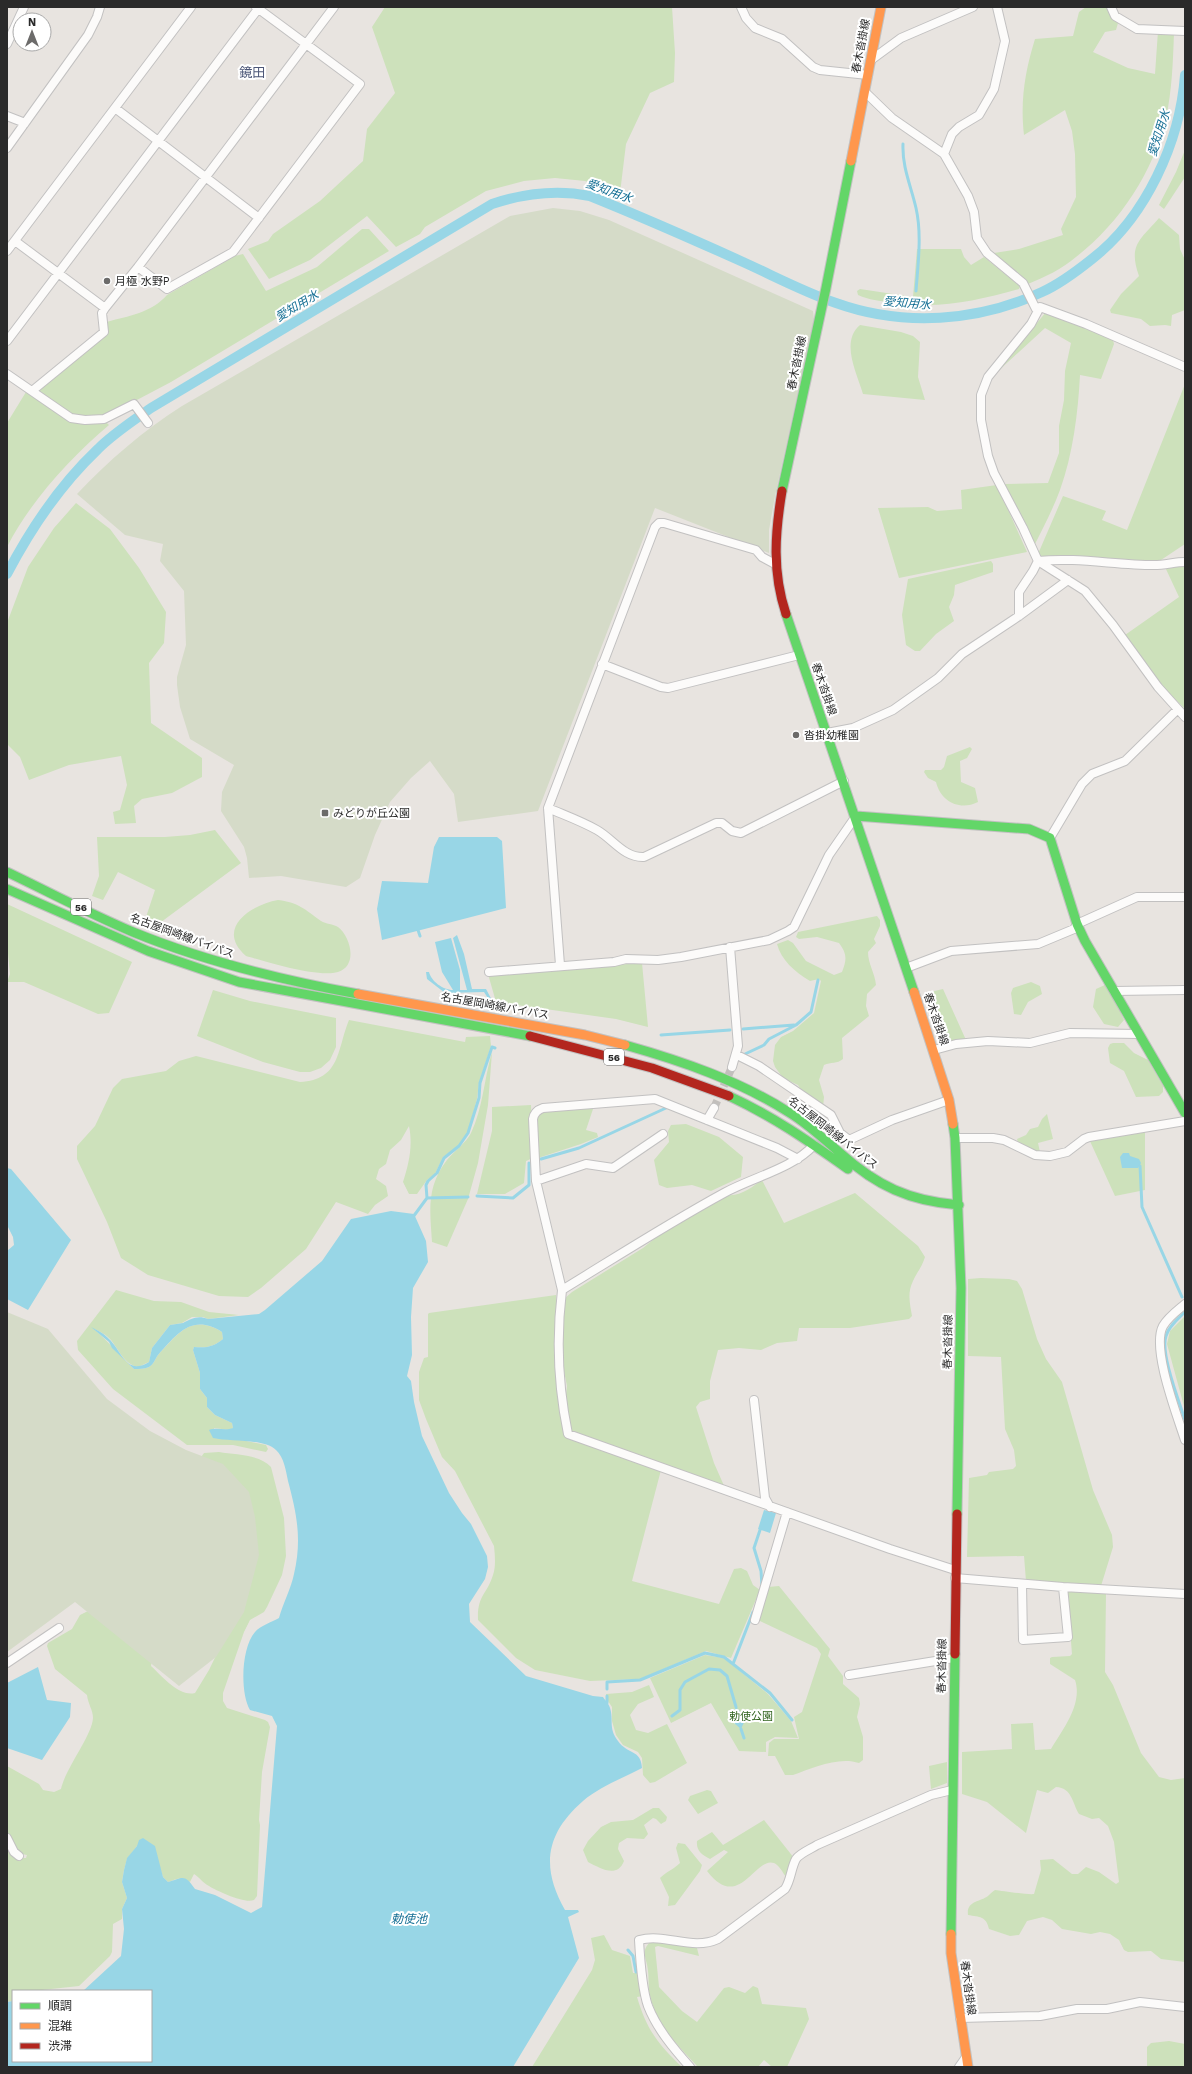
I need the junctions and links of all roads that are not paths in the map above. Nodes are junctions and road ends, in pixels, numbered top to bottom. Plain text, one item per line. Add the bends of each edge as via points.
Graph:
1 (24, 7) edge
2 (100, 7) edge
3 (191, 7) edge
4 (334, 7) edge
5 (741, 7) edge
6 (881, 7) edge
7 (973, 7) edge
8 (997, 7) edge
9 (1111, 7) edge
10 (257, 8) edge
11 (1181, 31) edge
12 (7, 44) edge
13 (306, 44) junction
14 (871, 60) junction
15 (868, 75) junction
16 (865, 92) junction
17 (115, 108) junction
18 (7, 116) edge
19 (24, 124) junction
20 (159, 142) junction
21 (7, 148) edge
22 (944, 154) junction
23 (206, 177) junction
24 (260, 218) junction
25 (15, 241) junction
26 (7, 251) edge
27 (138, 267) junction
28 (59, 274) junction
29 (105, 308) junction
30 (1036, 309) dead end
31 (7, 341) edge
32 (1185, 367) edge
33 (7, 374) edge
34 (32, 390) junction
35 (148, 423) dead end
36 (1038, 561) junction
37 (1185, 562) edge
38 (775, 564) junction
39 (1068, 580) junction
40 (1019, 616) junction
41 (799, 655) junction
42 (602, 664) junction
43 (1177, 710) junction
44 (1185, 717) edge
45 (827, 734) junction
46 (844, 781) junction
47 (548, 808) junction
48 (856, 816) junction
49 (1050, 838) junction
50 (7, 872) edge
51 (7, 889) edge
52 (1185, 897) edge
53 (1077, 924) junction
54 (730, 947) junction
55 (560, 965) junction
56 (906, 968) junction
57 (489, 972) dead end
58 (1185, 990) edge
59 (1114, 991) junction
60 (1139, 1034) junction
61 (934, 1050) junction
62 (737, 1055) junction
63 (732, 1067) tunnel mouth
64 (949, 1100) junction
65 (714, 1108) tunnel mouth
66 (1185, 1113) edge
67 (707, 1120) junction
68 (1185, 1121) edge
69 (662, 1134) dead end
70 (955, 1138) junction
71 (814, 1145) junction
72 (798, 1159) junction
73 (536, 1181) junction
74 (959, 1209) junction
75 (562, 1290) junction
76 (1185, 1304) edge
77 (754, 1400) dead end
78 (1185, 1440) edge
79 (770, 1507) junction
80 (787, 1512) junction
81 (955, 1574) junction
82 (1022, 1584) junction
83 (1063, 1587) junction
84 (1185, 1594) edge
85 (755, 1620) dead end
86 (59, 1628) dead end
87 (954, 1658) junction
88 (7, 1663) edge
89 (849, 1675) dead end
90 (952, 1790) junction
91 (7, 1838) edge
92 (19, 1856) dead end
93 (1185, 2007) edge
94 (960, 2018) junction
95 (966, 2057) junction
96 (690, 2067) edge
97 (959, 2067) edge
98 (968, 2067) edge

1 - 12 street
2 - 19 street via 88,35
3 - 17 street
4 - 13 street
5 - 15 street via 754,28 782,38 813,67
6 - 14 main road, 春木沓掛線
7 - 14 street via 901,38
8 - 22 street via 1005,41 994,89 979,115 952,134
9 - 11 street via 1116,16 1137,29
10 - 13 street
10 - 20 street
13 - 23 street
13 - 24 street via 360,84
14 - 15 main road, 春木沓掛線
15 - 16 main road, 春木沓掛線
16 - 22 street via 892,118
16 - 38 main road, 春木沓掛線 via 782,492 775,538
17 - 20 street
17 - 25 street
18 - 19 street
19 - 21 street
20 - 23 street
20 - 28 street
22 - 30 street via 968,196 974,212 977,238 987,253 1023,282
23 - 24 street
23 - 27 street
24 - 27 street via 234,252 167,289
25 - 26 street
25 - 28 street
27 - 29 street
28 - 29 street
28 - 31 street
29 - 34 street via 102,313 104,332
32 - 36 street via 1040,307 1031,324 988,377 981,395 988,456
33 - 34 street
34 - 35 street via 71,418 104,419 134,404
36 - 37 street via 1097,560 1155,565
36 - 39 street
36 - 40 street via 1019,592
38 - 41 main road, 春木沓掛線 via 783,605
38 - 42 street via 762,557 756,550 659,523 655,527
39 - 40 street
39 - 43 street via 1085,591
40 - 45 street via 962,654 938,678 893,710 852,728
41 - 42 street via 668,688
41 - 45 main road, 春木沓掛線
42 - 47 street
43 - 44 street
43 - 49 street via 1125,761 1092,774 1082,784
45 - 46 main road, 春木沓掛線
46 - 47 street via 741,833 732,831 722,822 716,823 637,858 598,831
46 - 48 main road, 春木沓掛線
47 - 55 street
48 - 49 main road via 1029,829
48 - 54 street via 829,855 794,927 769,940
48 - 56 main road, 春木沓掛線
49 - 53 main road
50 - 74 main road, 名古屋岡崎線バイパス / 56 via 133,932 242,970 313,986 585,1035 660,1055 731,1083 781,1107 809,1126 879,1183 929,1202
51 - 71 main road, 名古屋岡崎線バイパス / 56 via 154,953 239,982 531,1036 629,1061 688,1080 748,1104 780,1121
52 - 53 street via 1136,897
53 - 56 street via 1074,929 1038,944 950,951
53 - 59 main road
54 - 55 street via 658,960 626,959
54 - 62 street
55 - 57 street
56 - 61 main road, 春木沓掛線
58 - 59 street
59 - 60 main road
60 - 61 street via 1070,1033 1030,1043 962,1043
60 - 66 main road
61 - 64 main road, 春木沓掛線
62 - 63 street
62 - 64 street via 759,1066 831,1115 840,1133 849,1140 892,1120
64 - 70 main road, 春木沓掛線
65 - 67 street
67 - 72 street
67 - 73 street via 655,1099 543,1108 534,1114
68 - 70 street via 1089,1137 1067,1152 1050,1156 1035,1155 1004,1140
69 - 73 street via 613,1168 586,1164
70 - 74 main road, 春木沓掛線
71 - 72 street
71 - 74 main road, 名古屋岡崎線バイパス / 56 via 884,1194 941,1211
72 - 75 street via 709,1201
73 - 75 street
74 - 81 main road, 春木沓掛線 via 961,1288
75 - 79 street via 558,1334 562,1406 568,1434
76 - 78 street via 1163,1326 1159,1340 1160,1356
77 - 79 street via 765,1498
79 - 80 street
80 - 81 street
80 - 85 street
81 - 82 street
81 - 87 main road, 春木沓掛線
82 - 83 street
82 - 83 street via 1024,1640 1068,1637
83 - 84 street
86 - 88 street
87 - 89 street
87 - 90 main road, 春木沓掛線
90 - 94 main road, 春木沓掛線 via 951,1953
90 - 96 street via 931,1795 801,1854 785,1889 718,1940 686,1944 650,1937 639,1940 649,2007 664,2034
91 - 92 street
93 - 94 street via 1140,2002 1107,2009 1077,2009 1040,2016
94 - 95 main road, 春木沓掛線
95 - 97 street
95 - 98 main road, 春木沓掛線

